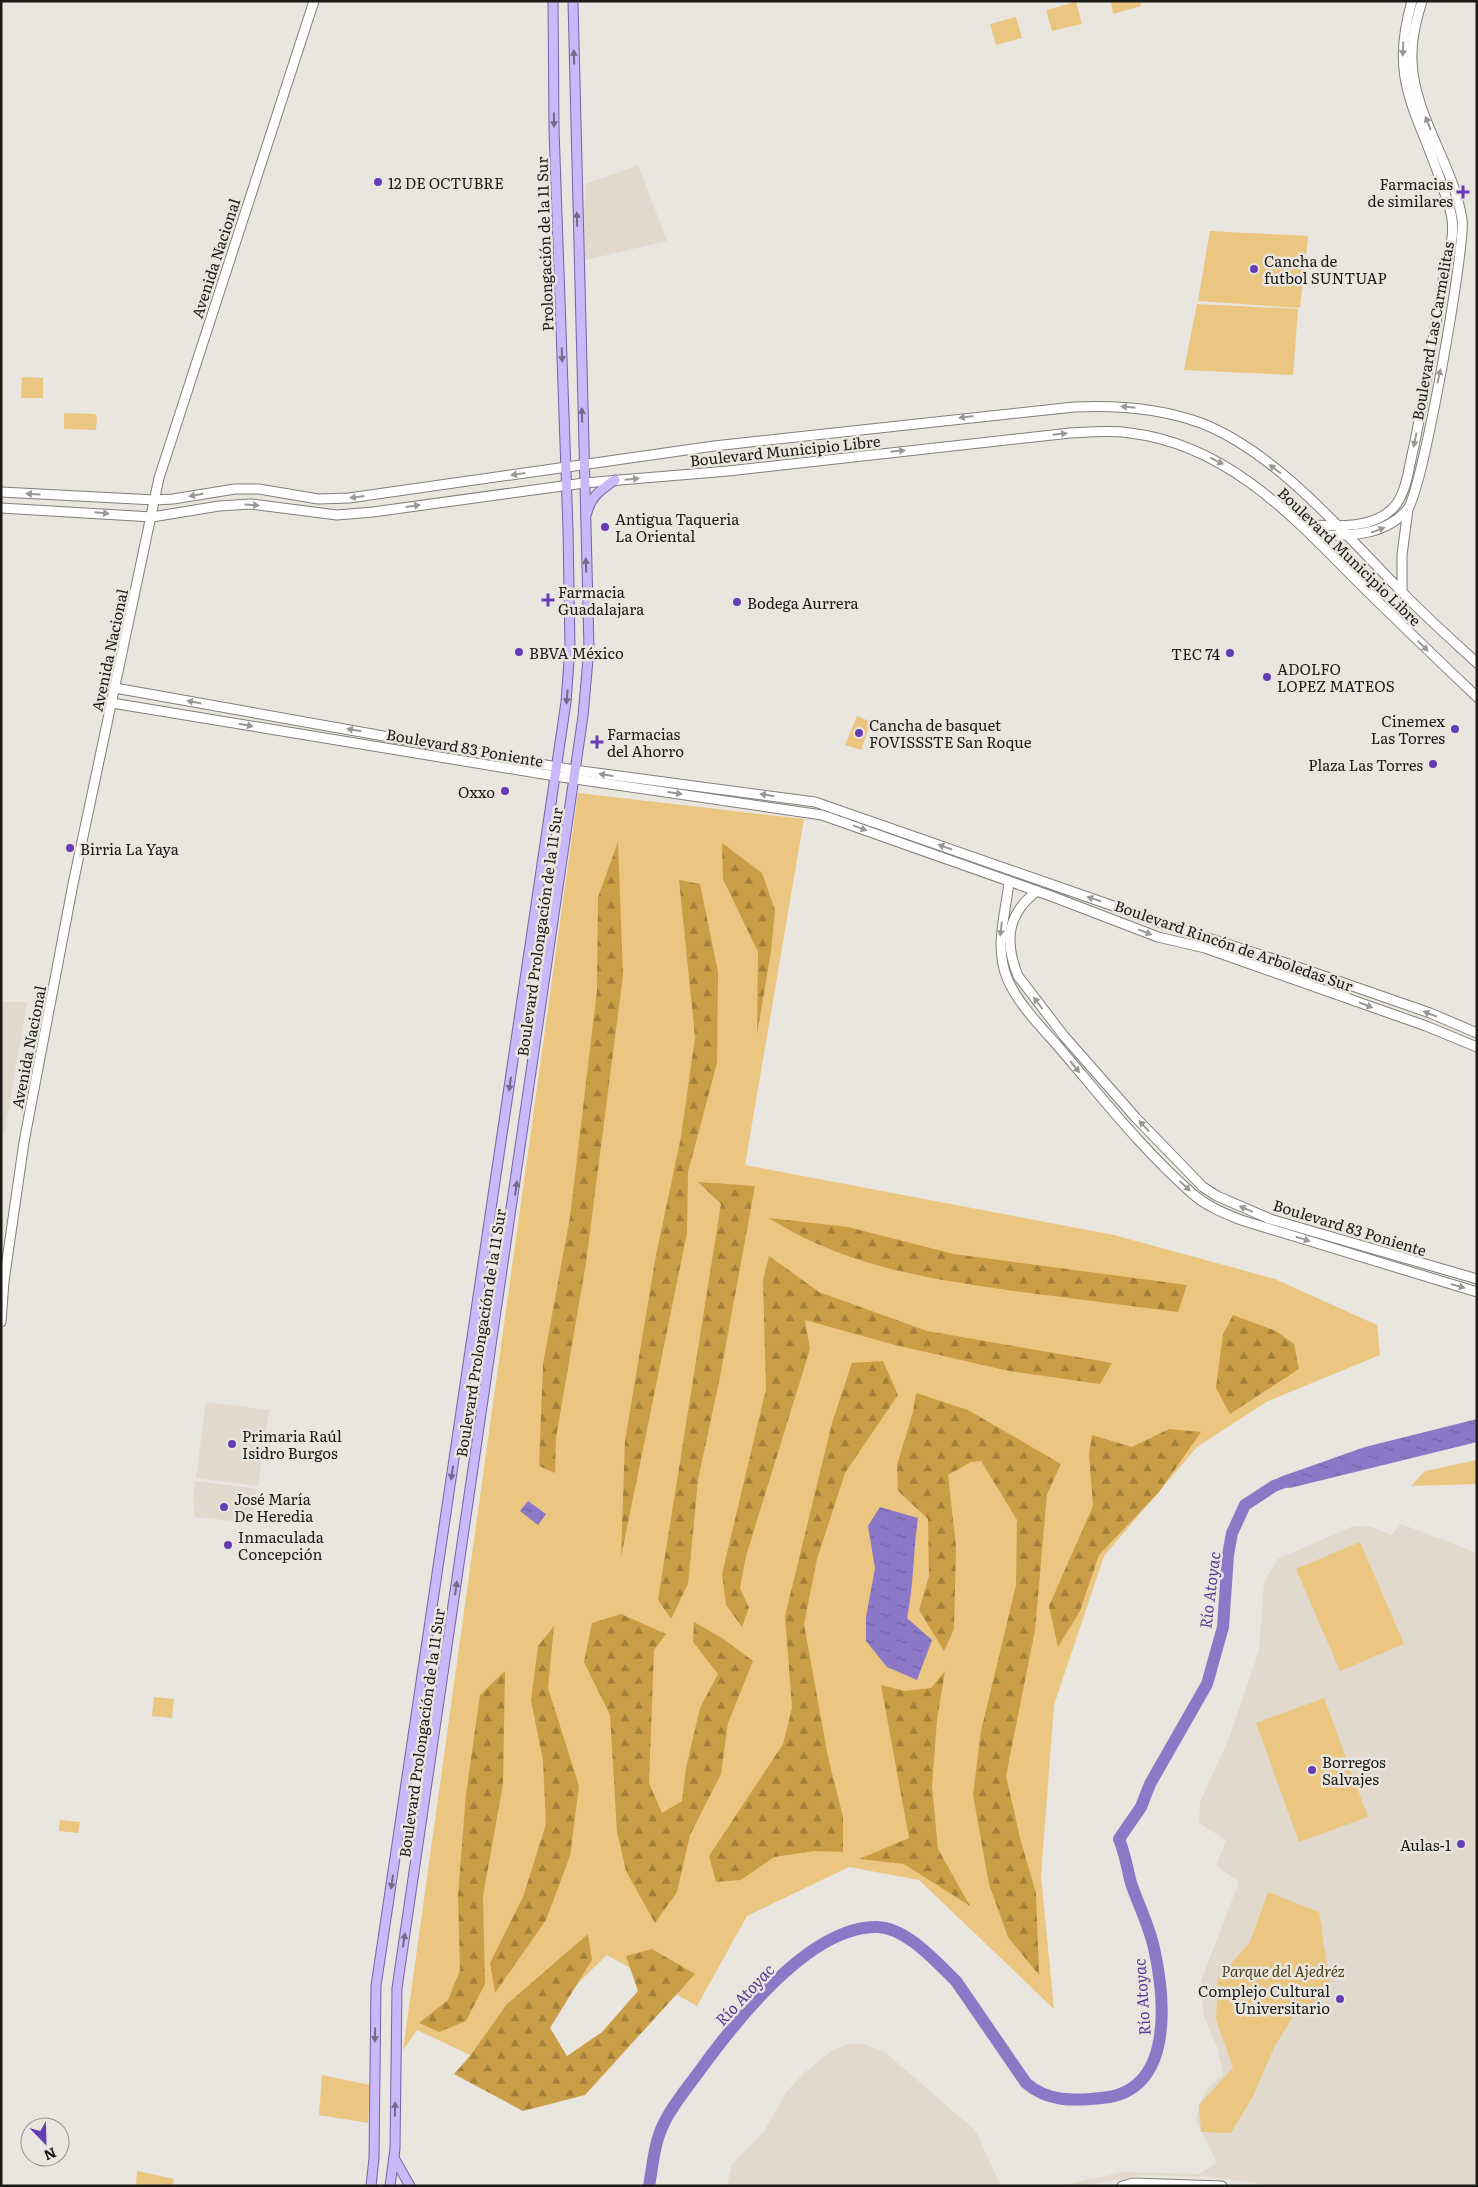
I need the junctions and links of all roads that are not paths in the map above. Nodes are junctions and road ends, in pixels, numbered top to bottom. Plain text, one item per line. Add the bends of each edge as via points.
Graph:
1 (314, 1) edge
2 (553, 1) edge
3 (573, 1) edge
4 (1412, 1) edge
5 (1422, 1) edge
6 (1440, 298) junction
7 (1453, 300) junction
8 (583, 464) junction
9 (566, 467) junction
10 (615, 480) junction
11 (584, 483) junction
12 (566, 485) junction
13 (1, 492) edge
14 (155, 500) junction
15 (1, 508) edge
16 (1408, 509) junction
17 (152, 517) junction
18 (1301, 525) junction
19 (1337, 525) junction
20 (585, 528) junction
21 (1347, 535) junction
22 (1312, 536) junction
23 (1402, 592) junction
24 (1477, 663) edge
25 (115, 688) junction
26 (1477, 698) edge
27 (112, 704) junction
28 (556, 772) junction
29 (575, 775) junction
30 (991, 863) joint
31 (985, 872) joint
32 (1009, 880) junction
33 (1055, 886) junction
34 (1037, 891) junction
35 (1008, 895) junction
36 (1051, 896) junction
37 (1024, 901) junction
38 (1476, 1033) edge
39 (1064, 1036) junction
40 (1056, 1045) junction
41 (1475, 1046) edge
42 (1395, 1254) junction
43 (1391, 1266) junction
44 (1477, 1279) edge
45 (1477, 1292) edge
46 (1, 1322) edge
47 (394, 2158) junction
48 (371, 2186) edge
49 (390, 2186) edge
50 (410, 2186) edge
51 (1122, 2186) edge
52 (1222, 2186) edge

1 - 14 main road, Avenida Nacional via 199,352
2 -> 9 main road, Prolongación de la 11 Sur via 554,129
8 -> 3 main road
4 -> 6 main road, Boulevard Las Carmelitas via 1402,47 1403,78 1452,218 1452,238
7 -> 5 main road, Boulevard Las Carmelitas via 1462,246 1462,219 1414,79 1413,40
6 - 7 main road
6 -> 19 main road, Boulevard Las Carmelitas via 1427,384 1401,495 1392,510 1378,519
16 -> 7 main road, Boulevard Las Carmelitas via 1414,497
8 - 9 main road, Boulevard Municipio Libre
8 - 11 main road
19 -> 8 main road, Boulevard Municipio Libre via 1280,472 1224,434 1164,412 1114,406 974,416
9 - 12 main road, Prolongación de la 11 Sur
9 -> 14 main road, Boulevard Municipio Libre via 349,498 318,498 243,489
10 - 11 main road, Boulevard Municipio Libre
10 -> 18 main road, Boulevard Municipio Libre via 1111,431 1168,441 1195,450 1259,488
10 - 20 main road via 590,501
11 - 12 main road, Boulevard Municipio Libre
11 - 20 main road, Boulevard Prolongación de la 11 Sur
17 -> 12 main road, Boulevard Municipio Libre via 234,504 317,514 363,513
12 -> 28 main road, Boulevard Prolongación de la 11 Sur via 569,659 566,707
14 -> 13 main road, Boulevard Municipio Libre
14 - 17 main road, Avenida Nacional
15 -> 17 main road, Boulevard Municipio Libre
21 -> 16 main road via 1379,530
16 - 23 main road, Boulevard Las Carmelitas via 1402,555
17 - 25 main road, Avenida Nacional
18 - 19 main road, Boulevard Las Carmelitas
18 - 22 main road, Boulevard Municipio Libre
19 - 21 main road, Boulevard Municipio Libre
29 -> 20 main road, Boulevard Prolongación de la 11 Sur via 589,648
21 - 22 main road
21 - 23 main road, Boulevard Municipio Libre
22 -> 26 main road, Boulevard Municipio Libre
23 - 24 main road, Boulevard Municipio Libre
25 - 27 main road, Avenida Nacional
28 -> 25 main road, Boulevard 83 Poniente
27 -> 28 main road, Boulevard 83 Poniente
27 - 46 main road, Avenida Nacional via 73,884 24,1142
28 - 29 main road, Boulevard 83 Poniente
28 -> 48 main road, Boulevard Prolongación de la 11 Sur via 376,1986
30 -> 29 main road, Boulevard 83 Poniente via 815,802
29 -> 31 main road, Boulevard 83 Poniente via 814,813
47 -> 29 main road, Boulevard Prolongación de la 11 Sur via 397,1988
30 - 33 main road, Boulevard Rincón de Arboledas Sur
31 - 32 main road, Boulevard Rincón de Arboledas Sur
32 - 34 main road, Boulevard Rincón de Arboledas Sur
32 - 35 main road, Boulevard 83 Poniente
33 - 36 main road
38 -> 33 main road, Boulevard Rincón de Arboledas Sur via 1430,1013
34 - 36 main road, Boulevard Rincón de Arboledas Sur
34 - 37 main road
35 - 37 main road
35 -> 40 main road, Boulevard 83 Poniente via 1000,944 1007,978
36 -> 41 main road, Boulevard Rincón de Arboledas Sur via 1158,937 1205,948
39 -> 37 main road, Boulevard 83 Poniente via 1014,966 1010,932
39 - 40 main road
42 -> 39 main road, Boulevard 83 Poniente via 1270,1219 1203,1188
40 -> 43 main road, Boulevard 83 Poniente via 1174,1176 1200,1199 1223,1213
42 - 43 main road
42 - 44 main road, Boulevard 83 Poniente
43 -> 45 main road, Boulevard 83 Poniente
47 - 49 main road, Boulevard Prolongación de la 11 Sur
47 - 50 main road
51 - 52 main road

